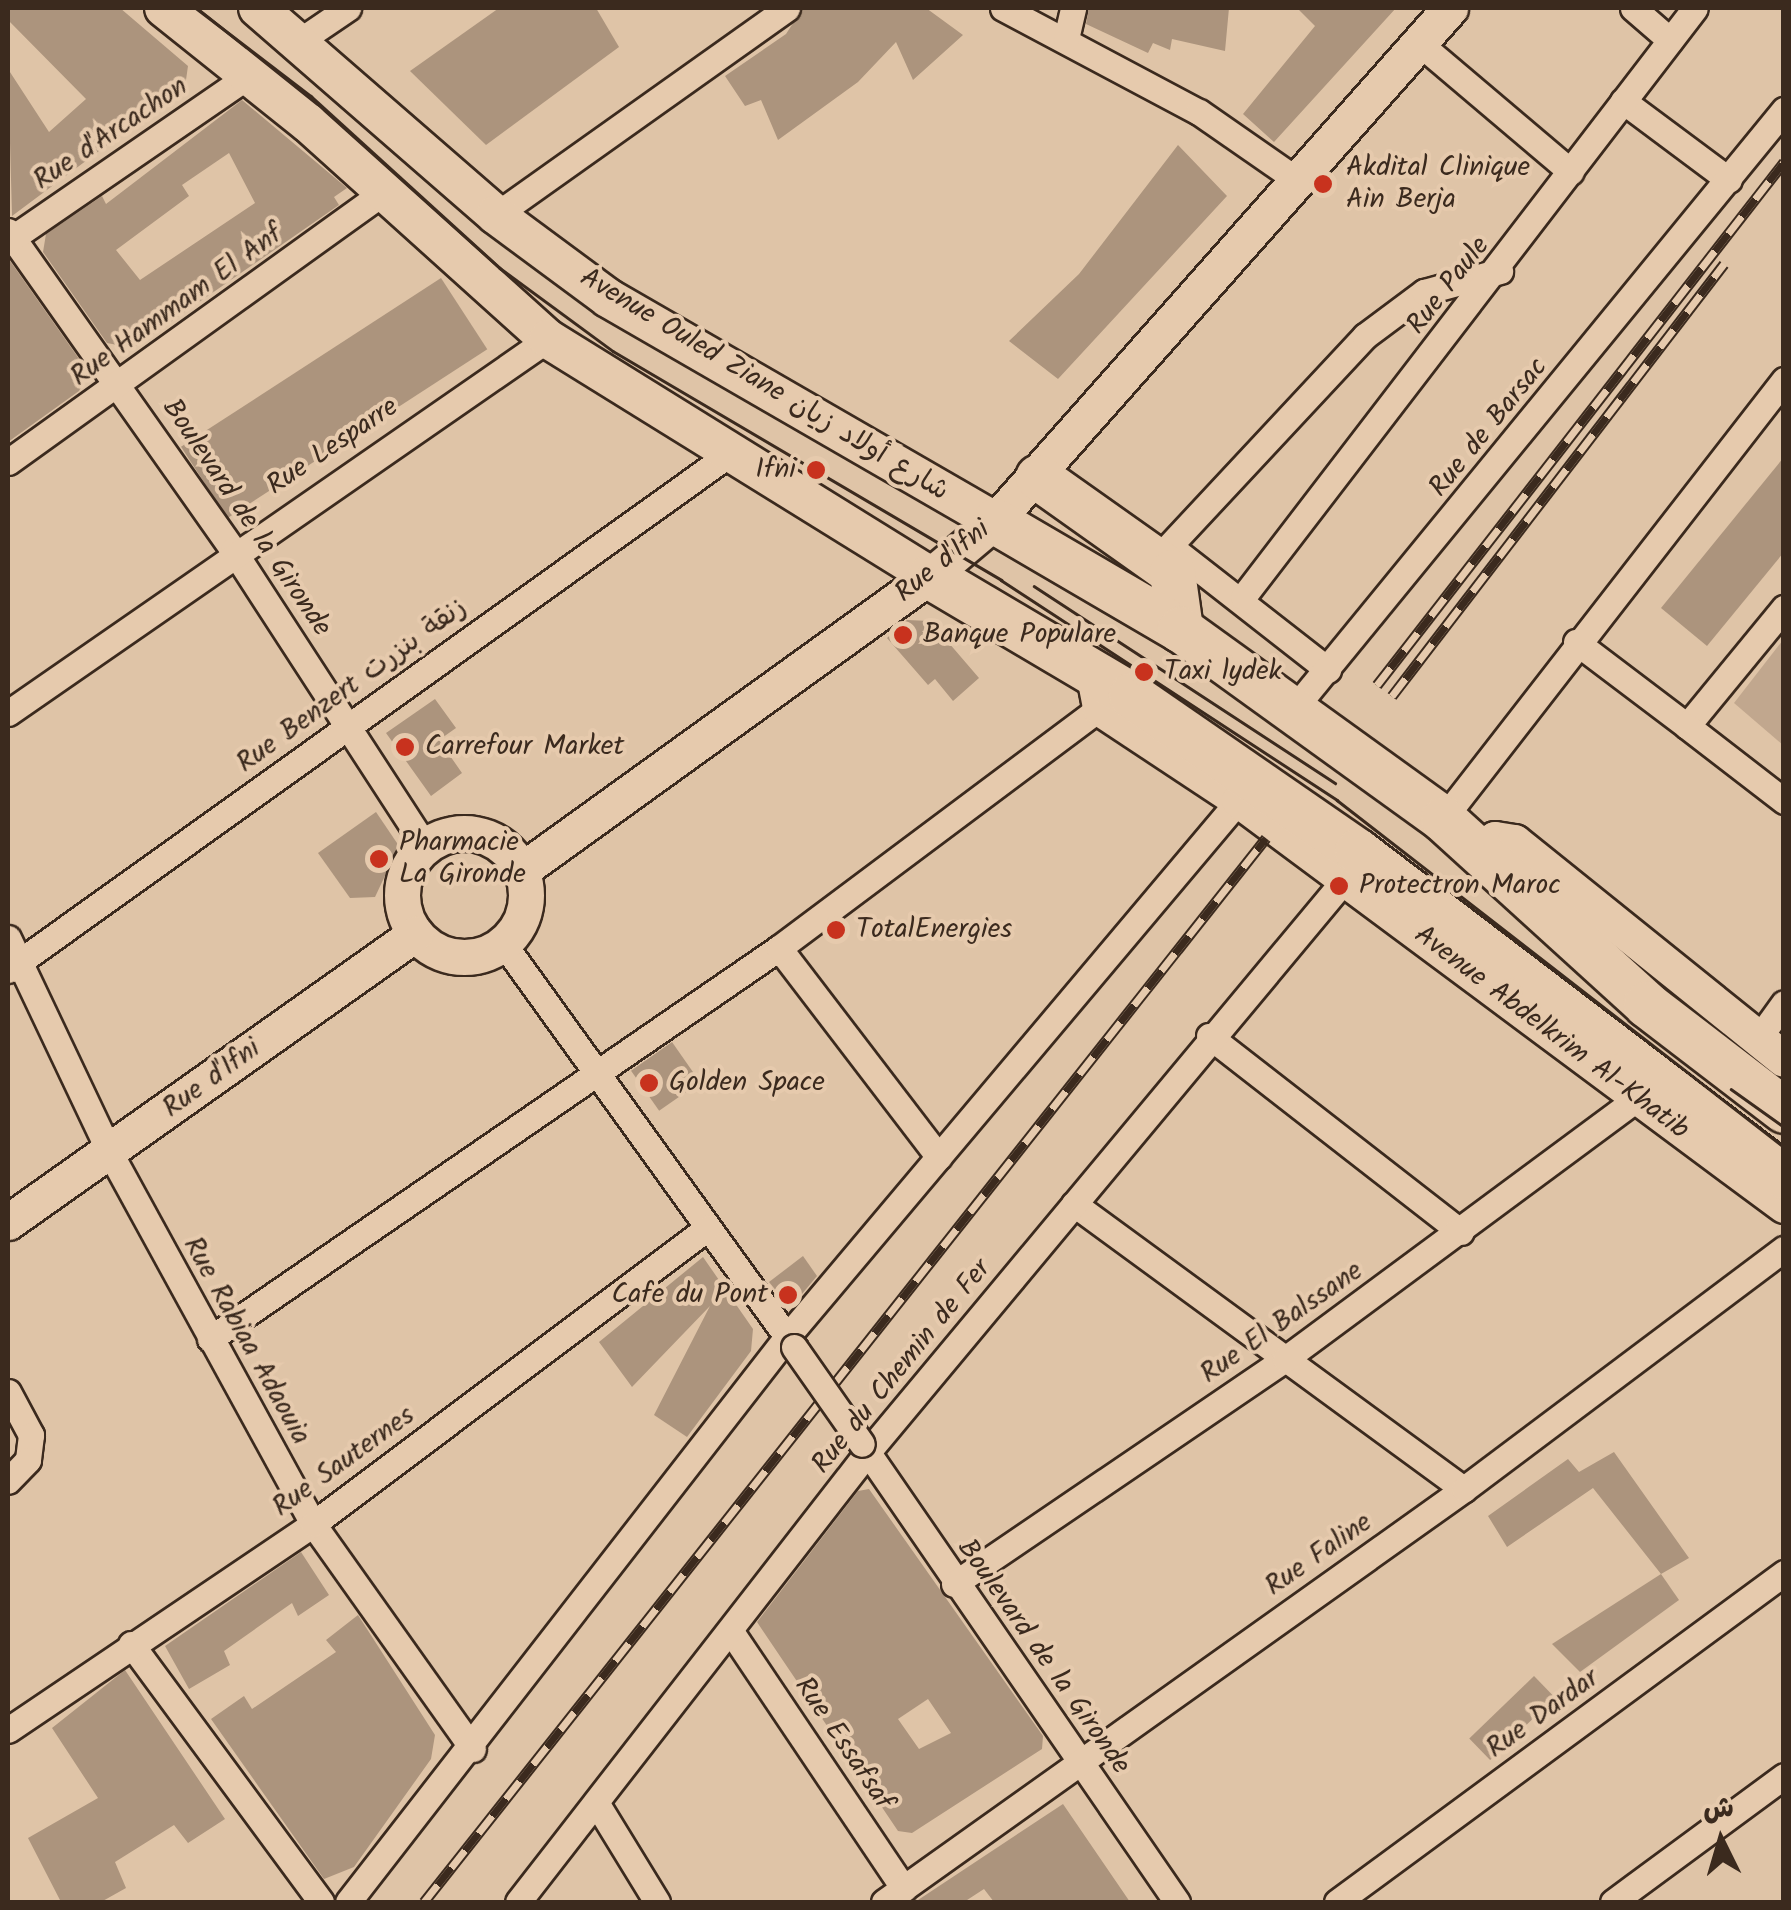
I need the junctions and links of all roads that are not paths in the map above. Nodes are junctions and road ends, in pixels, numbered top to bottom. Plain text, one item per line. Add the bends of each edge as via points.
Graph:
1 (164, 8) edge
2 (258, 8) edge
3 (348, 8) edge
4 (787, 8) edge
5 (1003, 8) edge
6 (1073, 8) edge
7 (1450, 8) edge
8 (1633, 8) edge
9 (1695, 8) edge
10 (1066, 39) junction
11 (301, 40) junction
12 (1670, 40) junction
13 (1419, 43) junction
14 (248, 76) junction
15 (1623, 101) junction
16 (1784, 110) edge
17 (1572, 172) junction
18 (1297, 180) junction
19 (1729, 180) junction
20 (380, 196) junction
21 (496, 215) junction
22 (9, 237) edge
23 (1500, 271) junction
24 (548, 338) junction
25 (1784, 380) edge
26 (119, 386) junction
27 (732, 452) junction
28 (8, 462) edge
29 (1038, 477) junction
30 (994, 521) junction
31 (233, 550) junction
32 (1164, 554) junction
33 (930, 576) junction
34 (1244, 597) junction
35 (1784, 608) edge
36 (1180, 629) junction
37 (1576, 642) junction
38 (1328, 670) junction
39 (1097, 692) junction
40 (1292, 711) junction
41 (8, 713) edge
42 (349, 725) junction
43 (1687, 726) junction
44 (1239, 800) junction
45 (1784, 802) edge
46 (1442, 819) junction
47 (425, 846) junction
48 (1480, 851) junction
49 (522, 870) junction
50 (1345, 879) junction
51 (1415, 894) junction
52 (415, 934) junction
53 (8, 938) edge
54 (503, 944) junction
55 (779, 948) junction
56 (13, 966) edge
57 (1784, 1003) edge
58 (1208, 1036) junction
59 (1771, 1049) edge
60 (598, 1073) junction
61 (1636, 1099) junction
62 (1784, 1110) edge
63 (110, 1152) junction
64 (939, 1156) junction
65 (1784, 1176) edge
66 (1074, 1204) junction
67 (1784, 1205) edge
68 (8, 1222) edge
69 (707, 1228) junction
70 (1461, 1232) junction
71 (1784, 1249) edge
72 (210, 1339) junction
73 (790, 1343) junction
74 (1285, 1359) junction
75 (8, 1392) edge
76 (864, 1448) junction
77 (13, 1477) edge
78 (1464, 1489) junction
79 (313, 1524) junction
80 (1784, 1573) edge
81 (954, 1584) junction
82 (732, 1633) junction
83 (130, 1644) junction
84 (8, 1730) edge
85 (474, 1750) junction
86 (1080, 1762) junction
87 (1784, 1776) edge
88 (597, 1804) junction
89 (894, 1896) edge
90 (322, 1902) edge
91 (348, 1902) edge
92 (518, 1902) edge
93 (657, 1902) edge
94 (1177, 1902) edge
95 (1337, 1902) edge
96 (1613, 1902) edge

1 - 14 main road
2 - 11 main road, Avenue Ouled Ziane شارع أولاد زيان
3 - 11 street
4 - 21 street
5 - 10 street
6 - 10 street
7 - 13 street, Rue d'Ifni
8 - 12 street
9 - 12 street, Rue Paule
10 - 18 street via 1199,112
11 - 21 main road, Avenue Ouled Ziane شارع أولاد زيان
12 - 15 street, Rue Paule
13 - 17 street
13 - 18 street, Rue d'Ifni
14 - 20 main road
14 - 22 street, Rue d'Arcachon
15 - 17 street, Rue Paule
15 - 19 street
16 - 19 street, Rue de Barsac
17 - 23 street, Rue Paule
18 - 29 street, Rue d'Ifni
19 - 38 street, Rue de Barsac
20 - 24 main road
20 - 26 street, Rue Hammam El Anf
21 - 30 main road, Avenue Ouled Ziane شارع أولاد زيان via 608,298
22 - 26 street, Boulevard de la Gironde
23 - 32 street via 1424,292 1364,336
23 - 34 street, Rue Paule
24 - 27 main road
24 - 31 street, Rue Lesparre
25 - 37 street
26 - 28 street, Rue Hammam El Anf
26 - 31 street, Boulevard de la Gironde
27 - 33 main road
27 - 42 street, Rue Benzert زنقة بنزرت
29 - 30 street, Rue d'Ifni
29 - 32 highway
30 - 33 street, Rue d'Ifni
30 - 36 highway, Avenue Ouled Ziane شارع أولاد زيان
31 - 41 street, Rue Lesparre
31 - 42 street, Boulevard de la Gironde
32 - 34 street
32 - 36 highway via 1178,580
33 - 39 highway
33 - 49 street, Rue d'Ifni
34 - 38 street
35 - 43 street
36 - 40 highway, Avenue Ouled Ziane شارع أولاد زيان
37 - 43 street
37 - 46 street
38 - 40 street, Rue de Barsac
39 - 44 street, Avenue Abdelkrim Al-Khatib
39 - 51 highway
39 - 55 street
40 - 46 highway, Avenue Ouled Ziane شارع أولاد زيان
42 - 47 street, Boulevard de la Gironde
42 - 56 street, Rue Benzert زنقة بنزرت
43 - 45 street
44 - 50 street, Avenue Abdelkrim Al-Khatib
44 - 64 street
46 - 48 highway, Avenue Ouled Ziane شارع أولاد زيان
47 - 49 street via 454,834 487,837
47 - 52 street via 402,888
48 - 59 street via 1494,839 1514,842
48 - 62 highway, Avenue Ouled Ziane شارع أولاد زيان via 1646,1004
49 - 54 street via 525,910
50 - 51 highway
50 - 58 street, Rue du Chemin de Fer
50 - 61 street, Avenue Abdelkrim Al-Khatib
51 - 65 highway
52 - 54 street via 457,957
52 - 63 street, Rue d'Ifni
53 - 56 street, Rue Rabiaa Adaouia
54 - 60 street
55 - 60 street
55 - 64 street
56 - 63 street, Rue Rabiaa Adaouia
57 - 59 street
58 - 66 street, Rue du Chemin de Fer
58 - 70 street
60 - 69 street
60 - 72 street
61 - 67 street, Avenue Abdelkrim Al-Khatib
61 - 70 street, Rue El Balssane
63 - 68 street, Rue d'Ifni
63 - 72 street, Rue Rabiaa Adaouia
64 - 73 street
66 - 74 street
66 - 76 street, Rue du Chemin de Fer
69 - 73 street
69 - 79 street, Rue Sauternes
70 - 74 street, Rue El Balssane
71 - 78 street, Rue Faline
72 - 79 street, Rue Rabiaa Adaouia
73 - 76 street, Boulevard de la Gironde, bridge
73 - 85 street
74 - 78 street
74 - 81 street, Rue El Balssane
75 - 77 street via 31,1435
76 - 81 street, Boulevard de la Gironde
76 - 82 street, Rue du Chemin de Fer
78 - 86 street, Rue Faline
79 - 83 street, Rue Sauternes
79 - 85 street, Rue Rabiaa Adaouia
80 - 95 street, Rue Dardar
81 - 86 street, Boulevard de la Gironde
82 - 88 street, Rue du Chemin de Fer
82 - 89 street, Rue Essafsaf
83 - 84 street, Rue Sauternes
83 - 90 street
85 - 91 street
86 - 89 street, Rue Faline
86 - 94 street, Boulevard de la Gironde
87 - 96 street
88 - 92 street, Rue du Chemin de Fer
88 - 93 street

